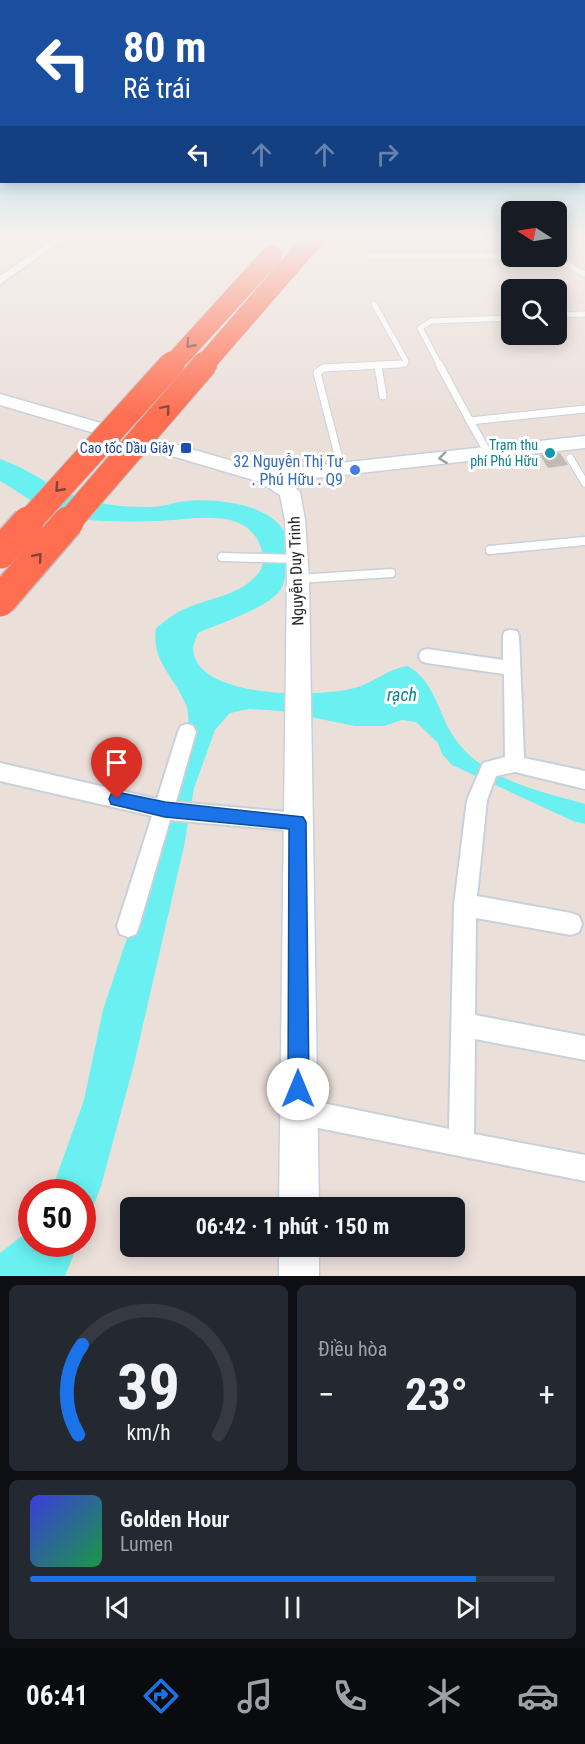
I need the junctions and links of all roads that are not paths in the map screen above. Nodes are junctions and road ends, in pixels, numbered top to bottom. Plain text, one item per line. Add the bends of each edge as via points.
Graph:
1 (232, 299) edge
2 (262, 299) edge
3 (374, 304) dead end
4 (585, 314) edge
5 (567, 315) edge
6 (501, 318) edge
7 (378, 366) junction
8 (383, 396) dead end
9 (0, 399) edge
10 (585, 409) edge
11 (470, 421) junction
12 (585, 442) edge
13 (488, 453) junction
14 (578, 457) edge
15 (342, 471) junction
16 (267, 477) junction
17 (585, 483) edge
18 (290, 492) junction
19 (585, 541) edge
20 (490, 550) dead end
21 (0, 553) edge
22 (222, 557) dead end
23 (260, 558) joint
24 (297, 569) junction
25 (391, 573) dead end
26 (0, 601) edge
27 (511, 636) dead end
28 (427, 656) dead end
29 (512, 668) junction
30 (187, 732) dead end
31 (515, 764) junction
32 (0, 772) edge
33 (585, 780) edge
34 (164, 810) junction
35 (297, 822) junction
36 (465, 904) junction
37 (571, 924) dead end
38 (128, 926) dead end
39 (463, 1025) junction
40 (585, 1048) edge
41 (298, 1111) junction
42 (461, 1143) junction
43 (585, 1168) edge
44 (299, 1197) edge
45 (299, 1257) edge
46 (299, 1276) edge

1 -> 21 highway, bridge
26 -> 2 highway, bridge
3 - 7 lane via 406,361 402,365
4 - 5 lane
6 - 11 lane via 431,321 420,328
7 - 8 lane
7 - 15 lane via 323,368 316,373
9 - 16 main road, Nguyễn Duy Trinh
10 - 11 lane
11 - 13 lane
12 - 13 main road
13 -> 15 main road
14 - 17 lane
14 - 18 main road
15 - 16 main road
16 - 18 main road, Nguyễn Duy Trinh
18 - 24 main road, Nguyễn Duy Trinh
19 - 20 lane
22 - 23 lane
23 - 24 lane
24 - 25 lane
24 - 35 main road, Nguyễn Duy Trinh
27 - 29 street
28 - 29 street
29 - 31 street
30 - 34 street
31 - 33 street
31 - 36 street via 490,769 477,800
32 - 34 street
34 - 35 street
34 - 38 street
35 - 41 main road
36 - 37 street
36 - 39 street
39 - 40 street
39 - 42 street
41 - 42 street
41 - 44 main road
42 - 43 street
45 - 46 main road

